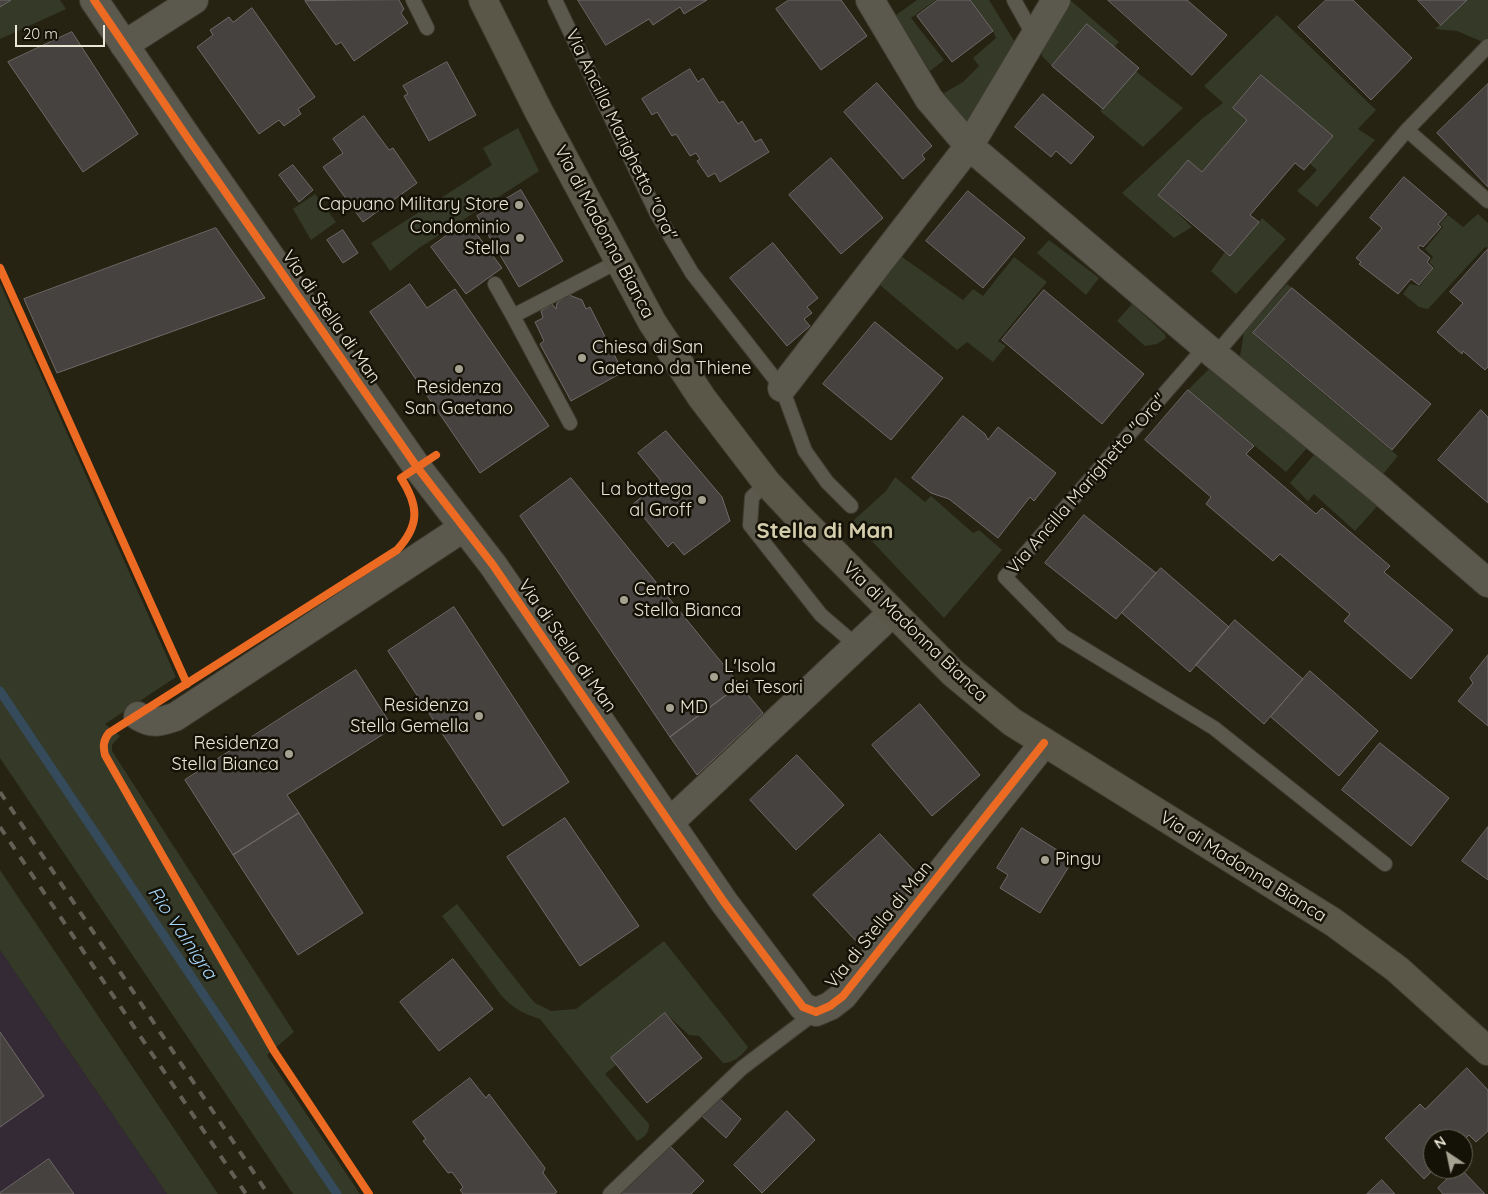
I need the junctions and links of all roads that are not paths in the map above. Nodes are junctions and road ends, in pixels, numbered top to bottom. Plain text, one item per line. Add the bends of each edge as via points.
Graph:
1 (94, 0) edge
2 (194, 0) edge
3 (413, 0) edge
4 (483, 0) edge
5 (555, 0) edge
6 (870, 0) edge
7 (1014, 0) edge
8 (1056, 0) edge
9 (427, 28) dead end
10 (1034, 36) junction
11 (124, 44) junction
12 (1488, 46) edge
13 (1407, 130) junction
14 (969, 146) junction
15 (1488, 201) edge
16 (619, 260) junction
17 (496, 284) dead end
18 (513, 316) junction
19 (1210, 351) junction
20 (782, 388) junction
21 (570, 423) dead end
22 (766, 483) junction
23 (852, 506) dead end
24 (463, 528) junction
25 (1488, 582) edge
26 (892, 613) junction
27 (863, 641) junction
28 (138, 716) dead end
29 (1044, 743) junction
30 (670, 822) junction
31 (1385, 864) dead end
32 (816, 1012) junction
33 (1488, 1051) edge
34 (610, 1194) edge

1 - 11 street, Via di Stella di Man
2 - 11 street
3 - 9 lane
4 - 16 main road, Via di Madonna Bianca
5 - 20 lane, Via Ancilla Marighetto "Ora" via 657,214 692,273
6 - 14 street via 929,99
7 - 10 lane
8 - 10 street
10 - 14 street
11 - 24 street, Via di Stella di Man via 406,451
12 - 13 lane, Via Ancilla Marighetto "Ora"
13 - 15 lane
13 - 19 lane, Via Ancilla Marighetto "Ora"
14 - 19 street
14 - 20 street
16 - 18 lane
16 - 22 main road, Via di Madonna Bianca via 652,322 702,398
17 - 18 lane
18 - 21 lane
19 - 25 street
19 - 31 lane, Via Ancilla Marighetto "Ora" via 1005,577 1063,636 1214,728
20 - 23 lane, Via Ancilla Marighetto "Ora" via 805,451 827,482
22 - 26 main road, Via di Madonna Bianca
22 - 27 lane via 752,497 750,525 821,615 849,639
24 - 28 street via 175,717 157,723 147,722
24 - 30 street, Via di Stella di Man via 493,565
26 - 27 street
26 - 29 main road, Via di Madonna Bianca via 953,673 1012,722
27 - 30 street
29 - 32 street, Via di Stella di Man via 843,996
29 - 33 main road, Via di Madonna Bianca via 1333,922 1397,969
30 - 32 street, Via di Stella di Man via 724,902 803,1007
32 - 34 lane, Via di Stella di Man via 742,1068

